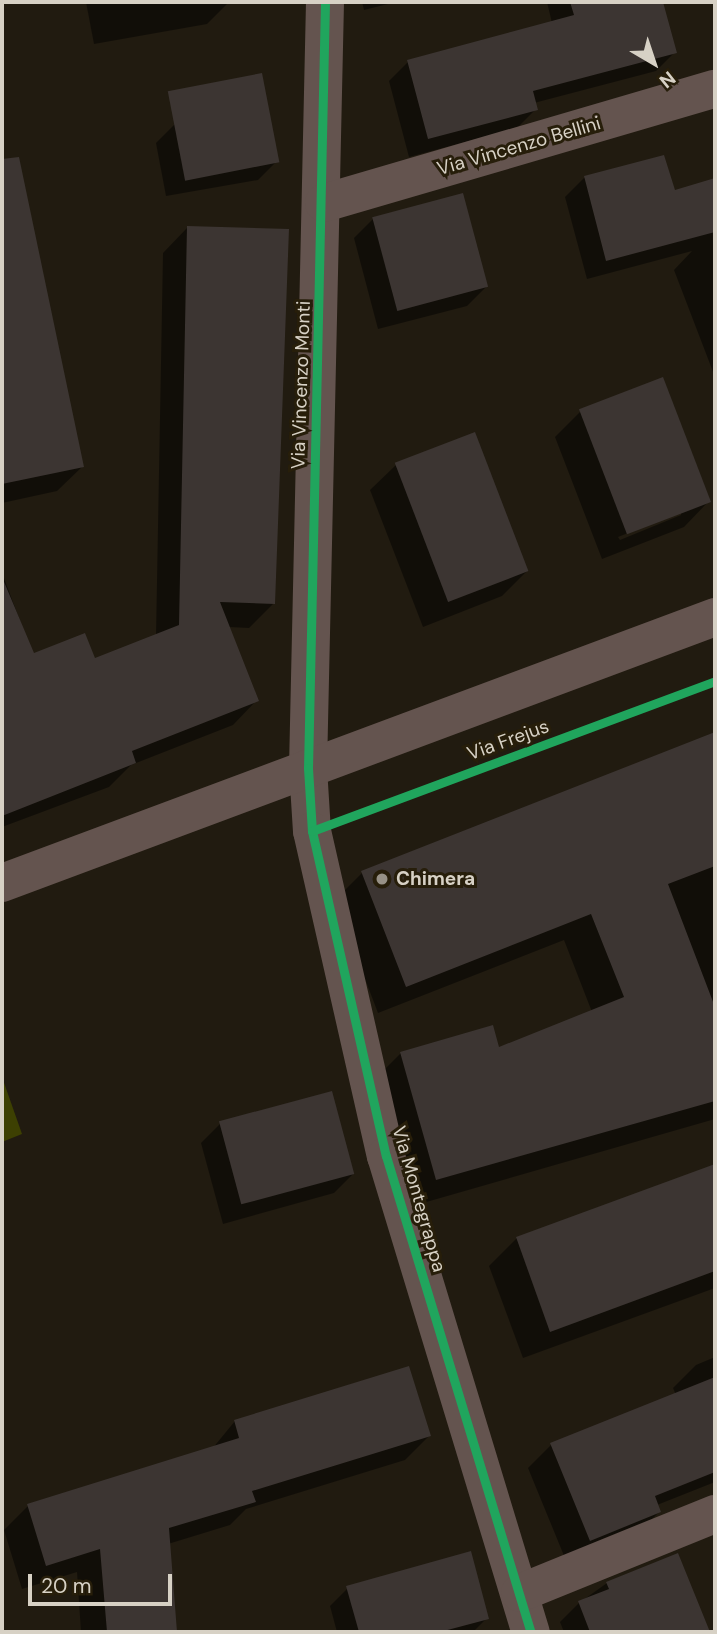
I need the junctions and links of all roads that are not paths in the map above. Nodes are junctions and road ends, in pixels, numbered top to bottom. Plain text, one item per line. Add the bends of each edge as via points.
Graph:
1 (325, 2) edge
2 (715, 89) edge
3 (324, 203) junction
4 (710, 625) edge
5 (308, 768) junction
6 (2, 883) edge
7 (715, 1514) edge
8 (520, 1593) junction
9 (531, 1632) edge

1 - 3 street, Via Vincenzo Monti
2 - 3 street, Via Vincenzo Bellini
3 - 5 street, Via Vincenzo Monti
4 - 5 street
5 - 6 street
5 - 8 street, Via Montegrappa via 312,831 386,1156
7 - 8 street
8 - 9 street, Via Montegrappa

